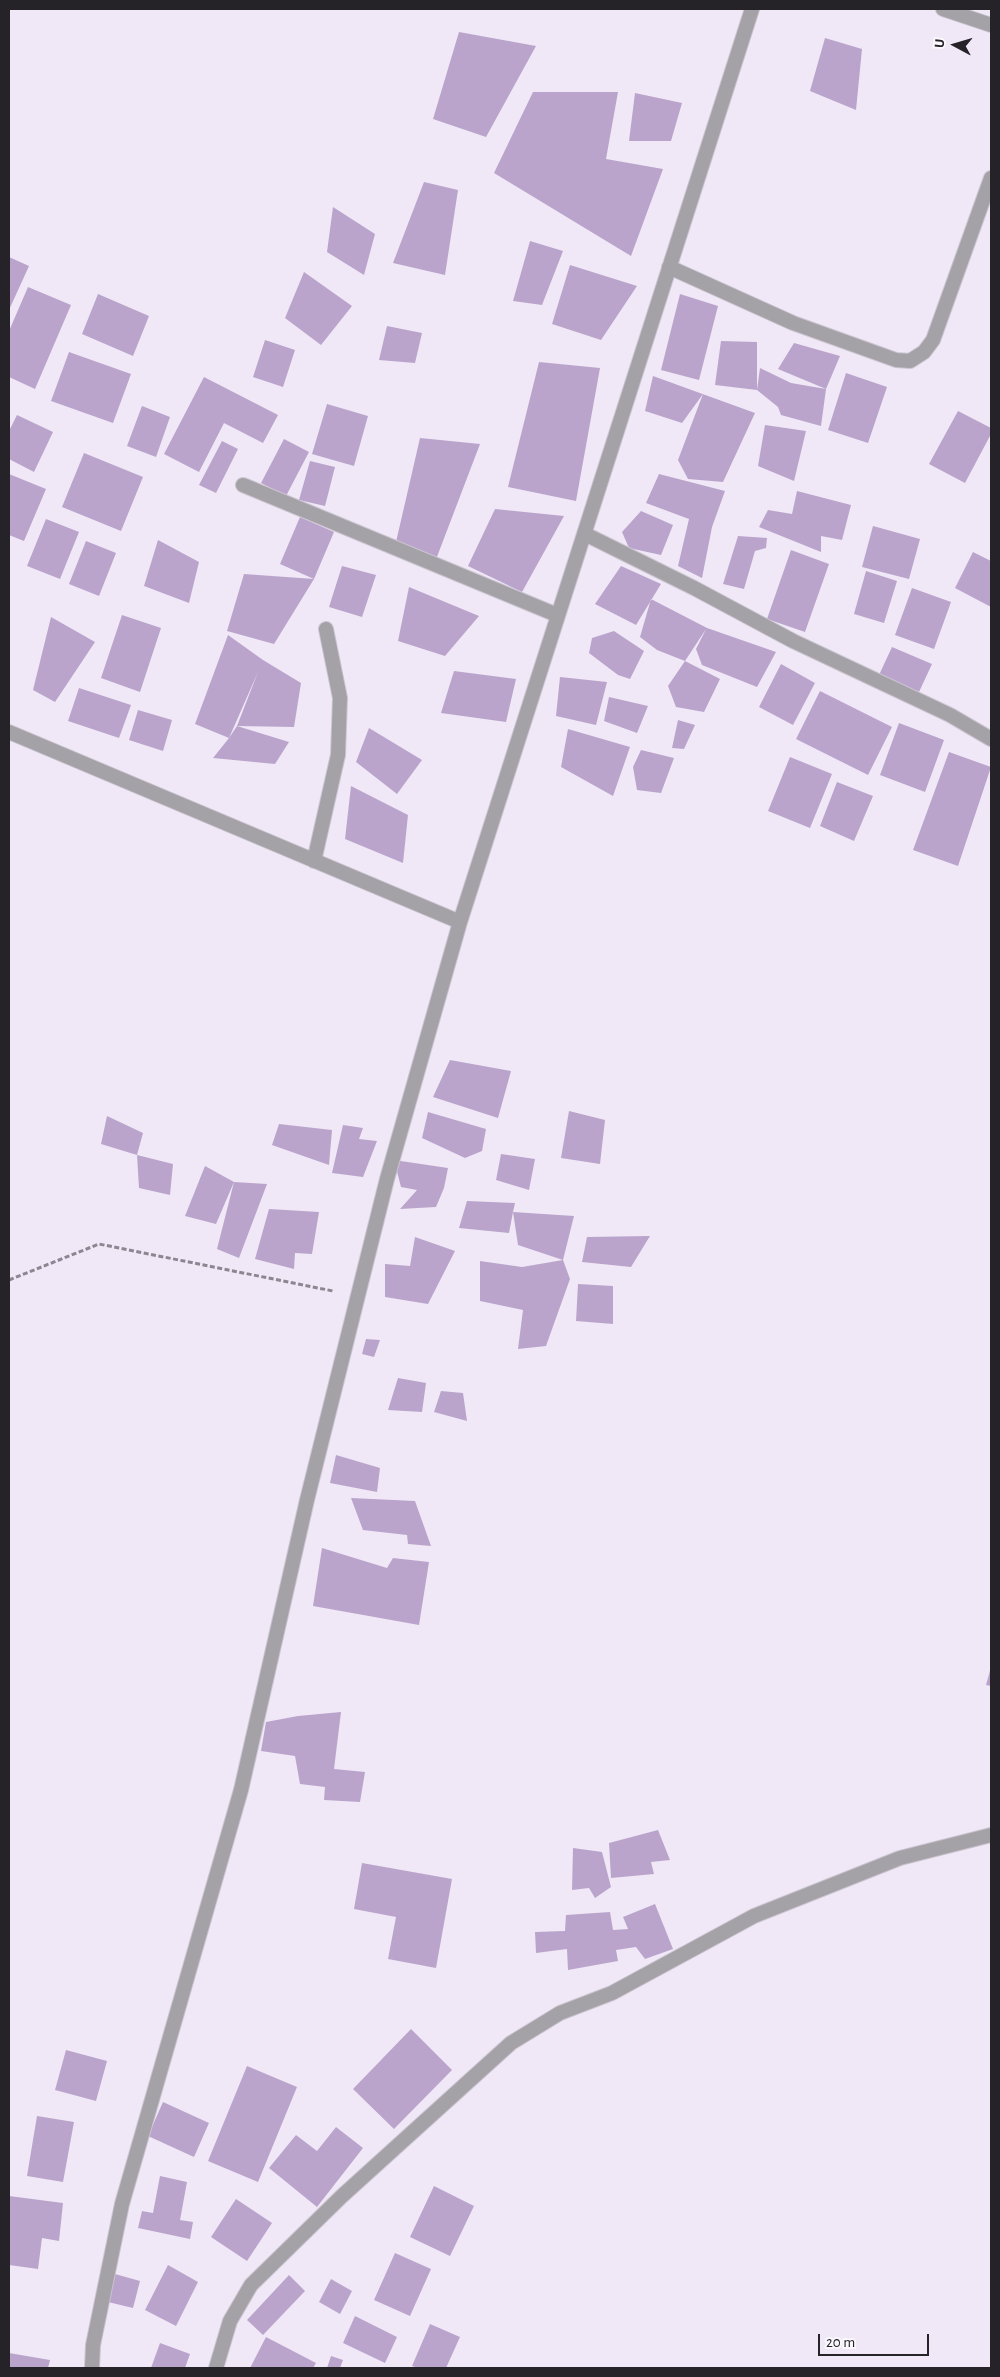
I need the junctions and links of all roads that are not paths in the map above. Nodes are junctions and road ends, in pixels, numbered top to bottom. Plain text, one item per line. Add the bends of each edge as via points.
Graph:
1 (752, 9) edge
2 (943, 9) edge
3 (991, 26) edge
4 (991, 178) edge
5 (668, 267) junction
6 (243, 485) dead end
7 (584, 534) junction
8 (557, 615) junction
9 (326, 629) dead end
10 (9, 732) edge
11 (991, 739) edge
12 (314, 860) junction
13 (460, 922) junction
14 (991, 1835) edge
15 (92, 2368) edge
16 (216, 2368) edge

1 - 5 street
2 - 3 street
4 - 5 street via 933,340 924,352 910,361 896,360 793,323
5 - 7 street
6 - 8 street
7 - 8 street
7 - 11 street via 793,641 950,715
8 - 13 street
9 - 12 street via 340,698 338,756
10 - 12 street
12 - 13 street
13 - 15 street via 387,1179 241,1790 122,2204 93,2345
14 - 16 street via 900,1858 754,1916 612,1994 560,2012 511,2043 342,2196 251,2285 230,2321

